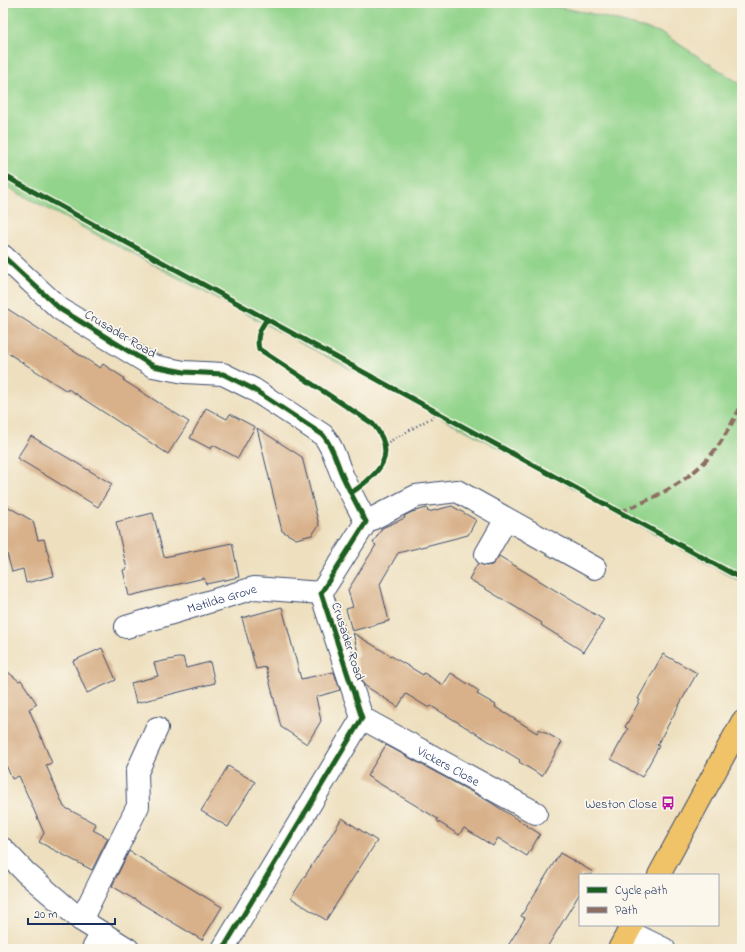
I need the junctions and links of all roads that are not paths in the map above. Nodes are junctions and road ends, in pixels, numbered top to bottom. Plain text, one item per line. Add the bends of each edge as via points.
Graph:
1 (3, 256) edge
2 (506, 519) junction
3 (366, 522) junction
4 (486, 554) dead end
5 (595, 568) dead end
6 (321, 593) junction
7 (126, 627) dead end
8 (362, 718) junction
9 (742, 722) edge
10 (157, 728) dead end
11 (536, 813) dead end
12 (3, 849) edge
13 (660, 874) edge
14 (81, 920) junction
15 (626, 935) edge
16 (98, 941) edge
17 (128, 949) edge
18 (223, 949) edge
19 (664, 949) edge

1 - 3 street, Crusader Road via 60,309 153,366 184,372 223,374 253,389 323,435 330,443 342,476
2 - 3 street via 457,491 416,496
2 - 4 street
2 - 5 street
3 - 6 street, Crusader Road
6 - 7 street, Matilda Grove via 254,588
6 - 8 street, Crusader Road
8 - 11 street, Vickers Close
8 - 18 street
9 - 13 main road
10 - 14 street via 137,772 138,806
12 - 14 street via 26,873
14 - 16 street
15 - 19 street
16 - 17 street

